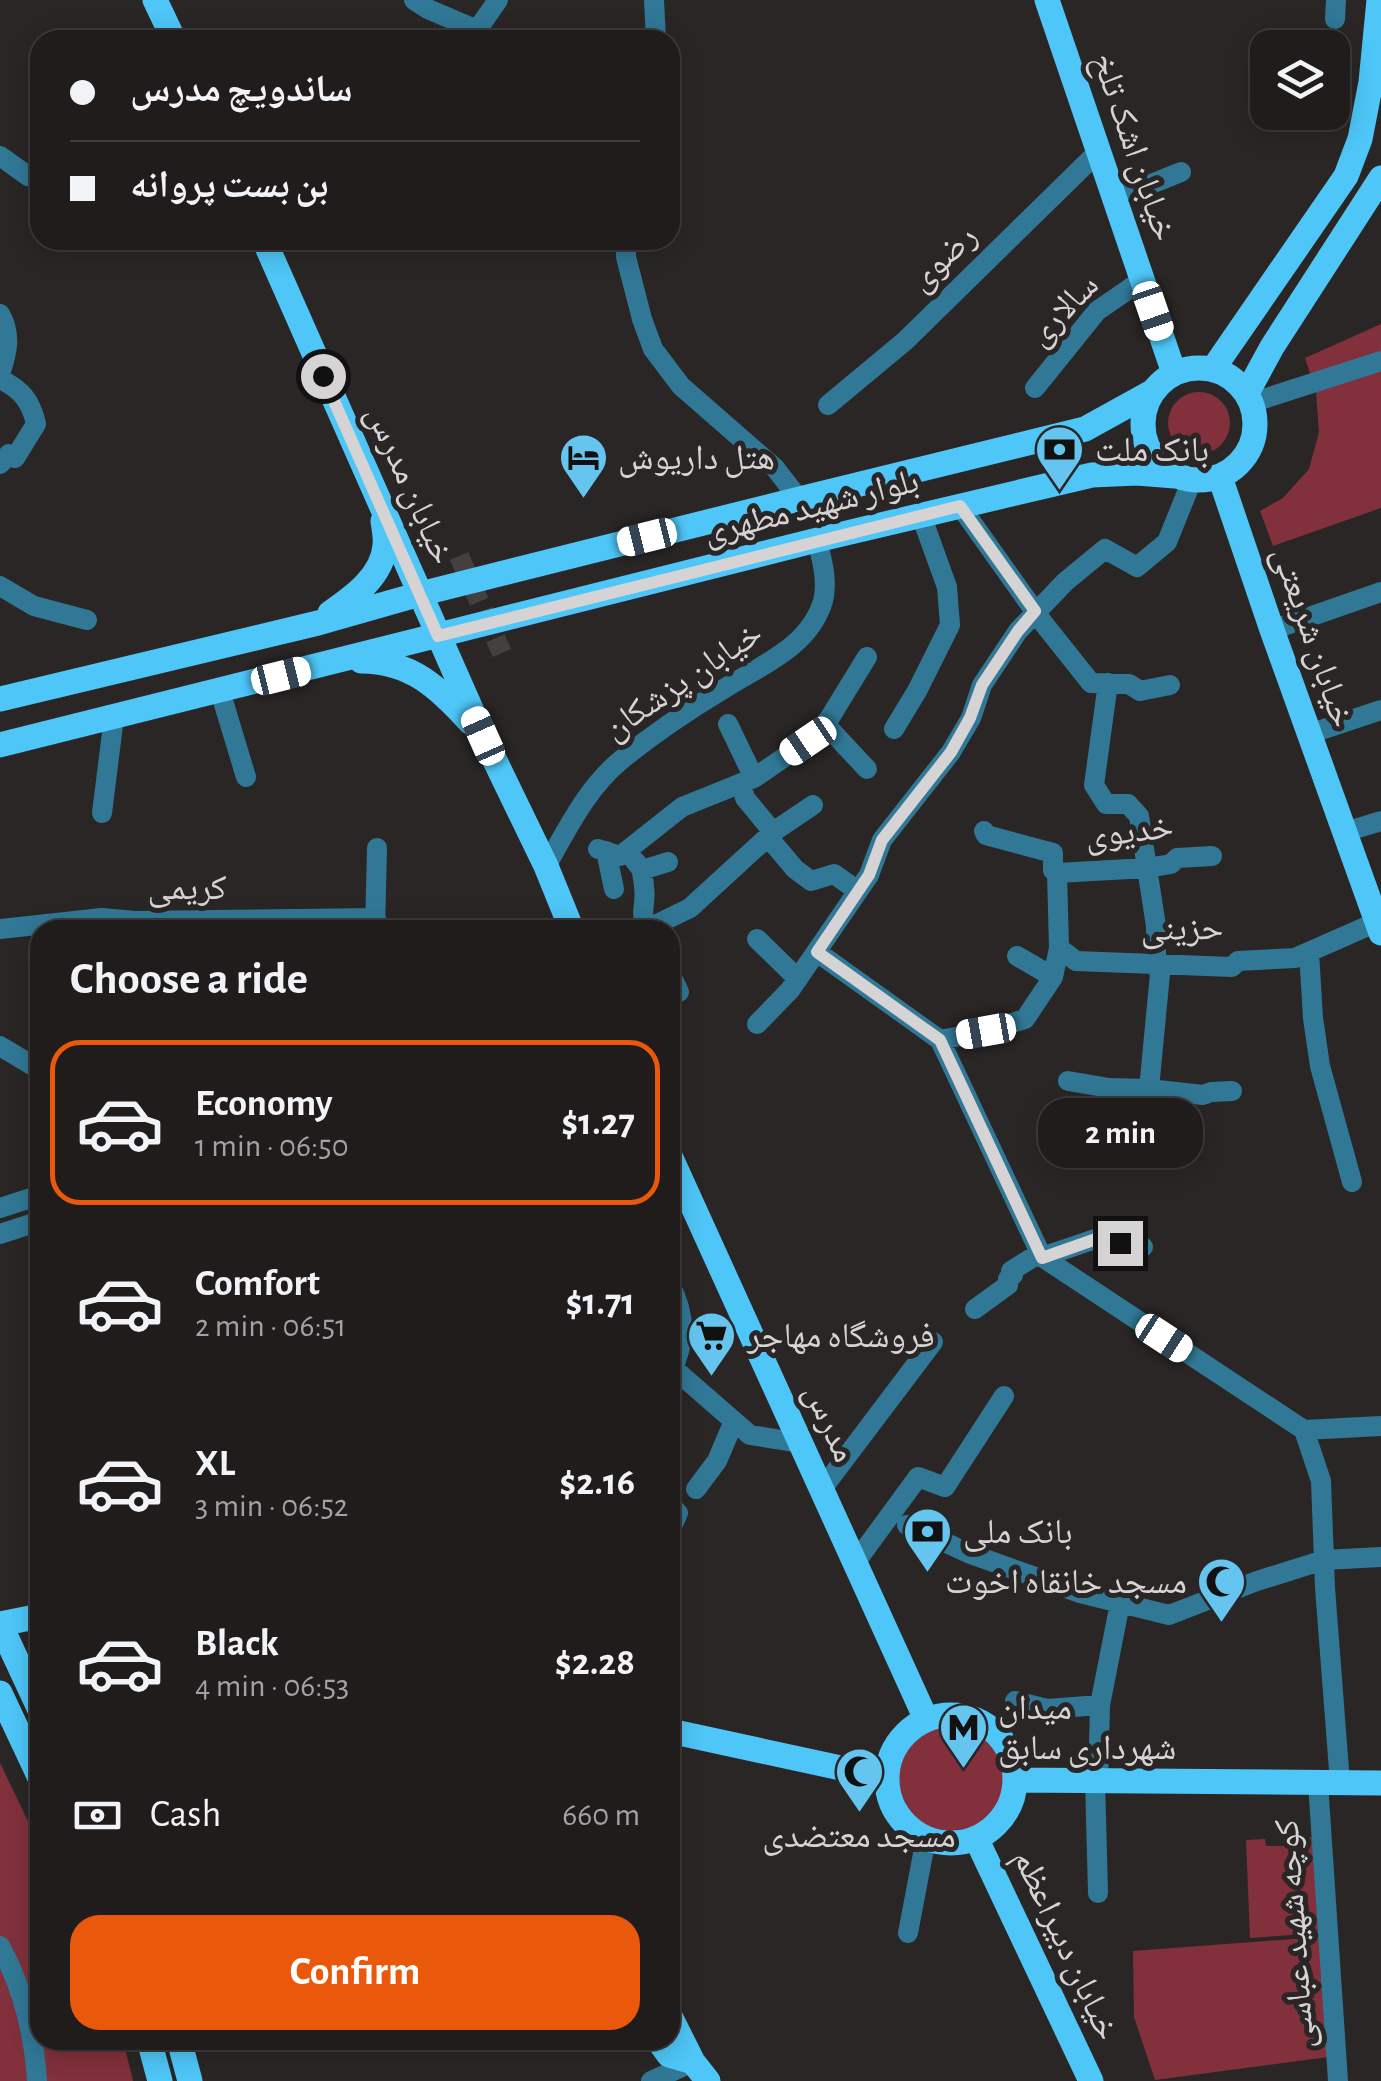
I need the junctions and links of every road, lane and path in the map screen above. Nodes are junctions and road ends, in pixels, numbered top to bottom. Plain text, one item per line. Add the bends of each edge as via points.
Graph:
1 (155, 0) edge
2 (414, 0) edge
3 (498, 0) edge
4 (654, 0) edge
5 (1047, 0) edge
6 (1379, 0) edge
7 (169, 30) edge
8 (464, 30) edge
9 (476, 30) edge
10 (656, 30) edge
11 (1098, 152) junction
12 (0, 156) edge
13 (1181, 172) dead end
14 (30, 176) edge
15 (1381, 178) edge
16 (1114, 199) junction
17 (268, 250) edge
18 (626, 250) edge
19 (1142, 280) junction
20 (0, 314) edge
21 (1381, 361) edge
22 (1213, 369) junction
23 (1174, 373) junction
24 (0, 377) edge
25 (1035, 388) dead end
26 (1152, 392) junction
27 (1249, 398) junction
28 (828, 405) dead end
29 (0, 464) edge
30 (1220, 476) junction
31 (1184, 478) junction
32 (799, 498) junction
33 (960, 506) junction
34 (382, 511) junction
35 (921, 515) junction
36 (817, 540) junction
37 (0, 586) edge
38 (1381, 592) edge
39 (420, 594) junction
40 (1035, 611) junction
41 (87, 620) dead end
42 (318, 623) junction
43 (1272, 630) junction
44 (438, 636) junction
45 (867, 657) dead end
46 (342, 661) junction
47 (152, 662) junction
48 (1108, 684) junction
49 (1170, 686) dead end
50 (220, 691) junction
51 (0, 698) edge
52 (165, 705) junction
53 (1381, 710) edge
54 (114, 717) junction
55 (728, 724) dead end
56 (824, 724) junction
57 (894, 730) dead end
58 (1309, 734) junction
59 (483, 736) junction
60 (0, 745) edge
61 (868, 769) dead end
62 (246, 777) dead end
63 (747, 781) junction
64 (813, 805) dead end
65 (102, 813) dead end
66 (1381, 820) edge
67 (984, 831) dead end
68 (1345, 832) junction
69 (770, 835) junction
70 (377, 848) dead end
71 (608, 852) junction
72 (1212, 856) dead end
73 (668, 862) dead end
74 (546, 866) junction
75 (1147, 868) junction
76 (642, 870) junction
77 (1057, 874) junction
78 (614, 889) dead end
79 (858, 891) junction
80 (83, 920) edge
81 (125, 920) edge
82 (376, 920) edge
83 (568, 920) edge
84 (644, 920) edge
85 (666, 920) edge
86 (30, 926) edge
87 (1379, 928) edge
88 (0, 929) edge
89 (757, 940) dead end
90 (1059, 948) junction
91 (817, 952) junction
92 (1309, 952) junction
93 (1017, 956) dead end
94 (1156, 965) junction
95 (1053, 977) junction
96 (798, 979) junction
97 (757, 1024) dead end
98 (940, 1040) junction
99 (0, 1046) edge
100 (30, 1064) edge
101 (1068, 1081) dead end
102 (1149, 1089) junction
103 (1232, 1091) dead end
104 (680, 1178) edge
105 (1352, 1182) dead end
106 (30, 1199) edge
107 (0, 1208) edge
108 (30, 1224) edge
109 (0, 1234) edge
110 (1143, 1247) dead end
111 (1042, 1258) junction
112 (975, 1310) dead end
113 (680, 1311) edge
114 (1188, 1330) dead end
115 (933, 1342) dead end
116 (680, 1344) edge
117 (1194, 1358) junction
118 (680, 1377) edge
119 (1004, 1396) dead end
120 (734, 1421) junction
121 (1381, 1426) edge
122 (1304, 1430) junction
123 (800, 1443) junction
124 (696, 1489) dead end
125 (822, 1489) junction
126 (908, 1525) dead end
127 (1381, 1556) edge
128 (1324, 1560) junction
129 (856, 1563) junction
130 (1120, 1603) junction
131 (9, 1621) edge
132 (30, 1681) edge
133 (0, 1693) edge
134 (1015, 1701) dead end
135 (1100, 1706) junction
136 (926, 1719) junction
137 (680, 1733) edge
138 (30, 1757) edge
139 (887, 1778) junction
140 (1016, 1780) junction
141 (1097, 1780) junction
142 (1329, 1783) junction
143 (1381, 1783) edge
144 (926, 1838) junction
145 (976, 1838) junction
146 (1098, 1893) dead end
147 (908, 1933) dead end
148 (0, 1946) edge
149 (30, 2030) edge
150 (680, 2035) edge
151 (34, 2050) edge
152 (152, 2050) edge
153 (181, 2050) edge
154 (665, 2050) edge
155 (700, 2072) edge
156 (37, 2081) edge
157 (160, 2081) edge
158 (190, 2081) edge
159 (652, 2081) edge
160 (1092, 2081) edge
161 (1338, 2081) edge

1 - 7 main road
2 - 8 street
3 - 9 street
4 - 10 street
5 - 11 main road, خیابان اشک تلخ
6 - 22 main road via 1371,82 1346,176
11 - 16 main road, خیابان اشک تلخ
11 - 28 street, رضوی via 905,340
12 - 14 street
13 - 16 street
15 - 27 main road via 1272,347
16 - 19 main road, خیابان اشک تلخ
17 - 34 main road, خیابان مدرس
18 - 32 street via 653,349 681,386 775,468
19 - 23 main road, خیابان اشک تلخ
19 - 25 street, سالاری via 1097,311
20 - 24 street via 8,327
21 - 27 street
22 - 23 main road
22 - 27 main road via 1238,382
23 - 26 main road
24 - 29 street via 24,395 36,424 15,458 9,454
26 - 31 main road via 1142,430 1148,449 1159,465
26 - 32 main road, بلوار شهید مطهری via 1085,429
27 - 30 main road via 1254,438 1247,454
30 - 31 main road
30 - 43 main road, خیابان شریعتی
31 - 33 main road, بلوار شهید مطهری via 1092,476
31 - 40 street via 1167,542 1137,567 1106,549
32 - 36 main road
32 - 39 main road, بلوار شهید مطهری
33 - 35 main road, بلوار شهید مطهری
33 - 40 street
34 - 39 main road, خیابان مدرس
34 - 42 main road via 386,548 377,570
35 - 36 main road, بلوار شهید مطهری
35 - 57 street via 947,587 950,626
36 - 44 main road, بلوار شهید مطهری
36 - 74 street, خیابان پزشکان via 824,600 798,642 618,762 585,798
37 - 41 street via 34,606
38 - 43 street
39 - 42 main road, بلوار شهید مطهری
39 - 44 main road, خیابان مدرس
40 - 48 street via 1092,683
40 - 79 street via 982,685 951,752 882,840
42 - 47 main road, بلوار شهید مطهری
43 - 58 main road, خیابان شریعتی
44 - 46 main road, بلوار شهید مطهری
44 - 59 main road, خیابان مدرس
45 - 56 street
46 - 50 main road, بلوار شهید مطهری
46 - 59 main road via 372,661 427,679
47 - 51 main road, بلوار شهید مطهری
47 - 52 main road
48 - 49 street via 1140,691
48 - 75 street via 1094,785 1106,804 1128,804 1138,816
50 - 52 main road, بلوار شهید مطهری
50 - 62 street
52 - 54 main road, بلوار شهید مطهری
53 - 58 street
54 - 60 main road, بلوار شهید مطهری
54 - 65 street
55 - 63 street
56 - 61 street
56 - 63 street
58 - 68 main road, خیابان شریعتی
59 - 74 main road
63 - 69 street via 745,798
63 - 71 street via 682,807
64 - 69 street
66 - 68 street
67 - 77 street via 1052,854
68 - 87 main road, خیابان شریعتی
69 - 79 street via 811,881 834,874
69 - 85 street via 690,908
70 - 82 street
71 - 76 street via 633,858
71 - 78 street
72 - 75 street, خدیوی
73 - 76 street
74 - 83 main road
75 - 77 street, خدیوی
75 - 94 street
76 - 84 street
77 - 90 street, خدیوی
79 - 91 street
80 - 81 street, کریمی
86 - 88 street, کریمی
87 - 92 street, حزینی
89 - 96 street
90 - 94 street, حزینی via 1076,961
90 - 95 street, خدیوی
91 - 96 street
91 - 98 street
92 - 94 street, حزینی via 1232,967
92 - 105 street via 1320,1066
93 - 95 street
94 - 102 street
95 - 98 street, خدیوی via 1026,1020
96 - 97 street
98 - 111 street
99 - 100 street
101 - 102 street
102 - 103 street
104 - 123 main road, مدرس
106 - 107 street
108 - 109 street
110 - 111 street via 1130,1250 1116,1232
111 - 112 street via 1011,1271 1008,1285
111 - 117 street
113 - 116 street
114 - 117 street
115 - 125 street
117 - 122 street
118 - 120 street
119 - 129 street via 946,1487 918,1477
120 - 123 street via 750,1434
120 - 124 street
121 - 122 street
122 - 128 street, کوچه شهید عباسی via 1321,1481
123 - 125 main road, مدرس
125 - 129 main road, مدرس
126 - 130 street via 968,1553
127 - 128 street
128 - 130 street via 1169,1615
128 - 142 street, کوچه شهید عباسی
129 - 136 main road, مدرس
130 - 135 street
131 - 132 main road
133 - 138 main road
134 - 135 street via 1047,1709
135 - 141 street
136 - 139 main road via 898,1742
136 - 140 main road via 948,1714 988,1725 1013,1758
137 - 139 main road
139 - 144 main road via 897,1814
140 - 141 main road
140 - 145 main road via 1005,1814
141 - 142 main road
141 - 146 street
142 - 143 main road
142 - 161 street, کوچه شهید عباسی
144 - 145 main road
144 - 147 street
145 - 160 main road, خیابان دبیراعظم
148 - 149 street
150 - 155 main road
151 - 156 street
152 - 157 main road
153 - 158 main road
154 - 155 main road
155 - 159 street

